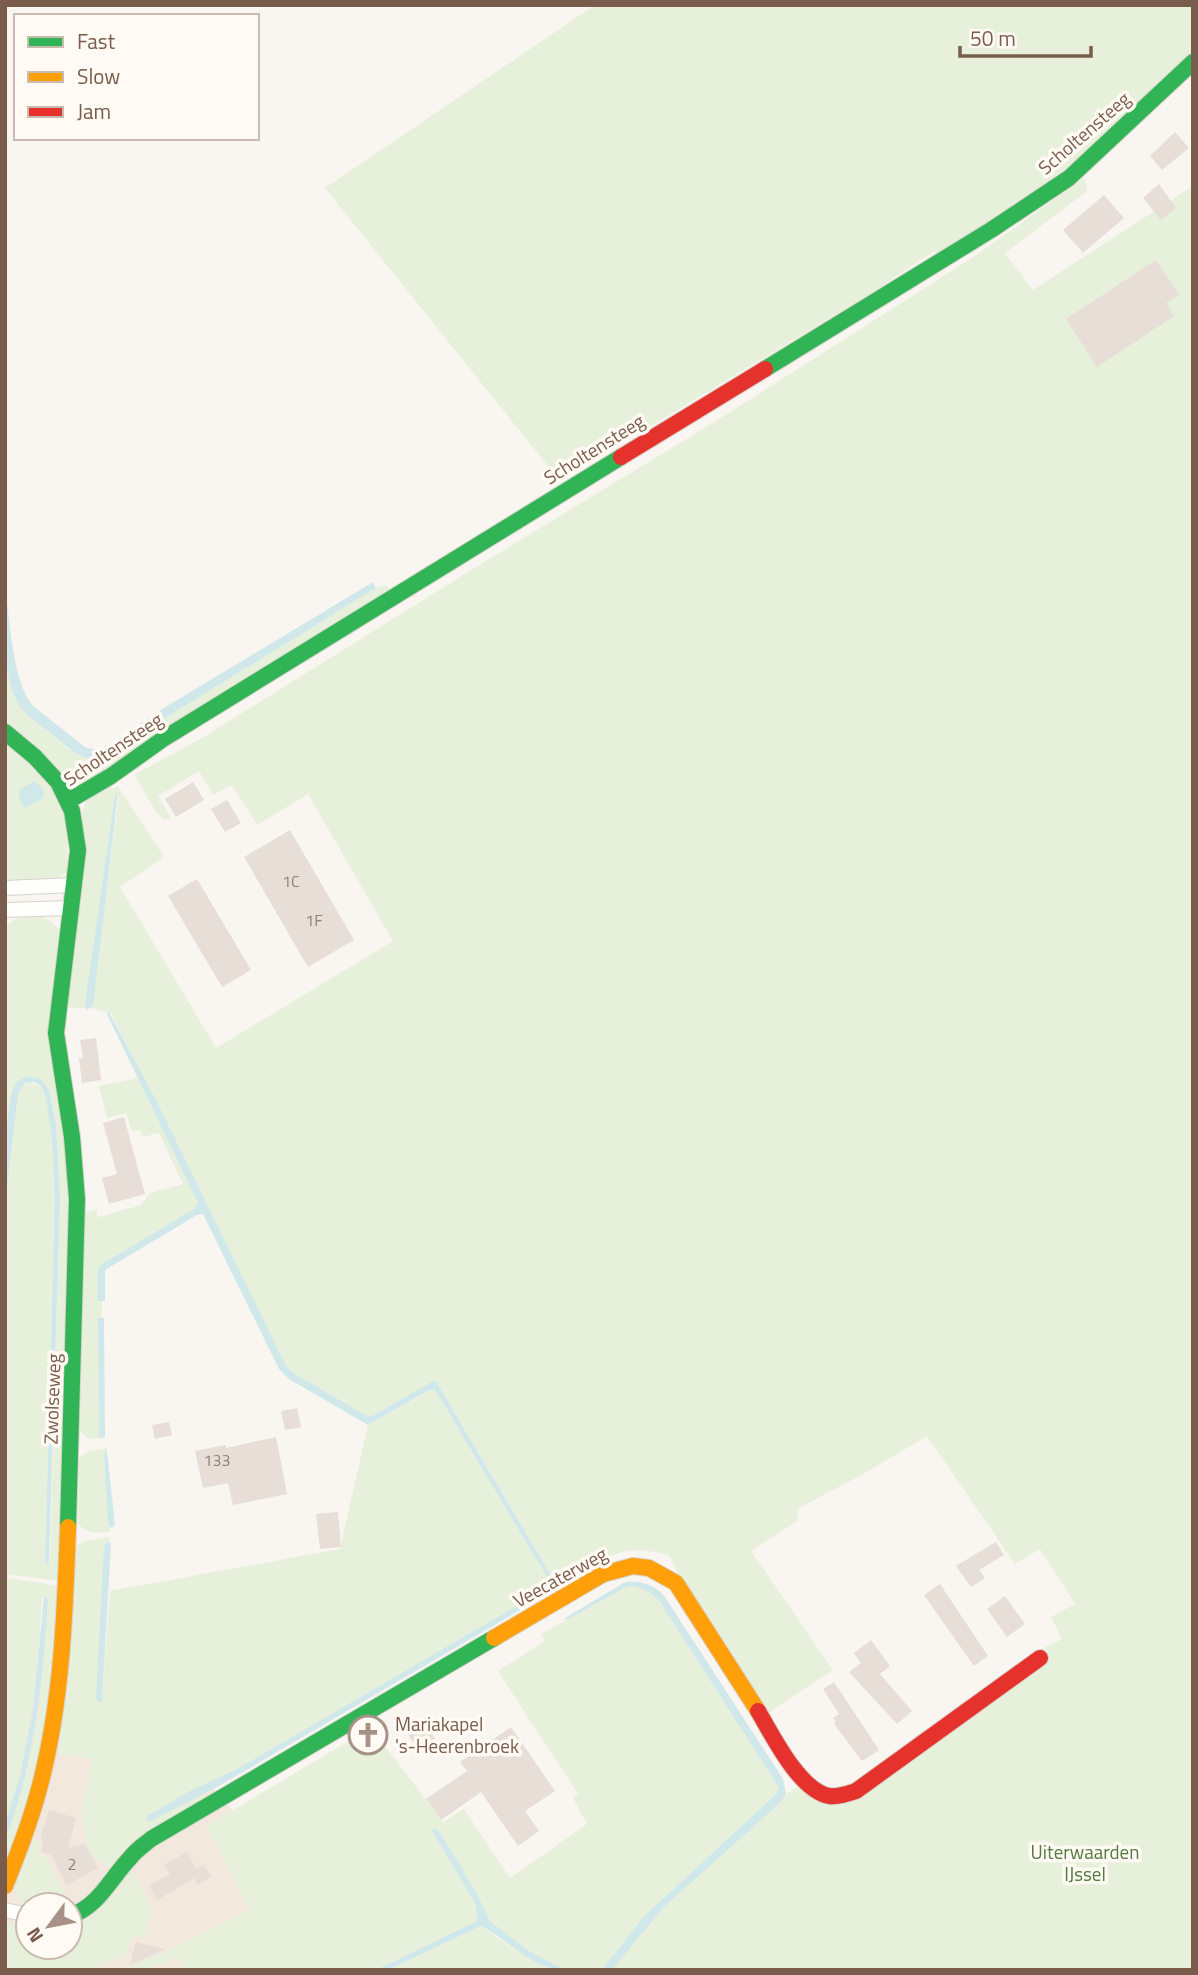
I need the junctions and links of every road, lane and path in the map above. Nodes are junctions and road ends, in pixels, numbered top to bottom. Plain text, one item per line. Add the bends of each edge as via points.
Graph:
1 (1193, 62) edge
2 (5, 732) edge
3 (70, 800) junction
4 (74, 885) junction
5 (5, 888) edge
6 (70, 908) junction
7 (5, 910) edge
8 (1040, 1658) dead end
9 (5, 1886) edge
10 (84, 1910) edge

1 - 3 street, Scholtensteeg via 1069,178 991,230
2 - 3 street via 35,756
3 - 4 street, Scholtensteeg via 78,838
4 - 5 street
4 - 6 street, Scholtensteeg
6 - 7 street
6 - 9 street, Zwolseweg via 56,1033 78,1199 65,1623 60,1687 44,1772
8 - 10 street, Veecaterweg via 856,1791 836,1798 826,1796 796,1771 676,1583 649,1567 622,1567 151,1839

